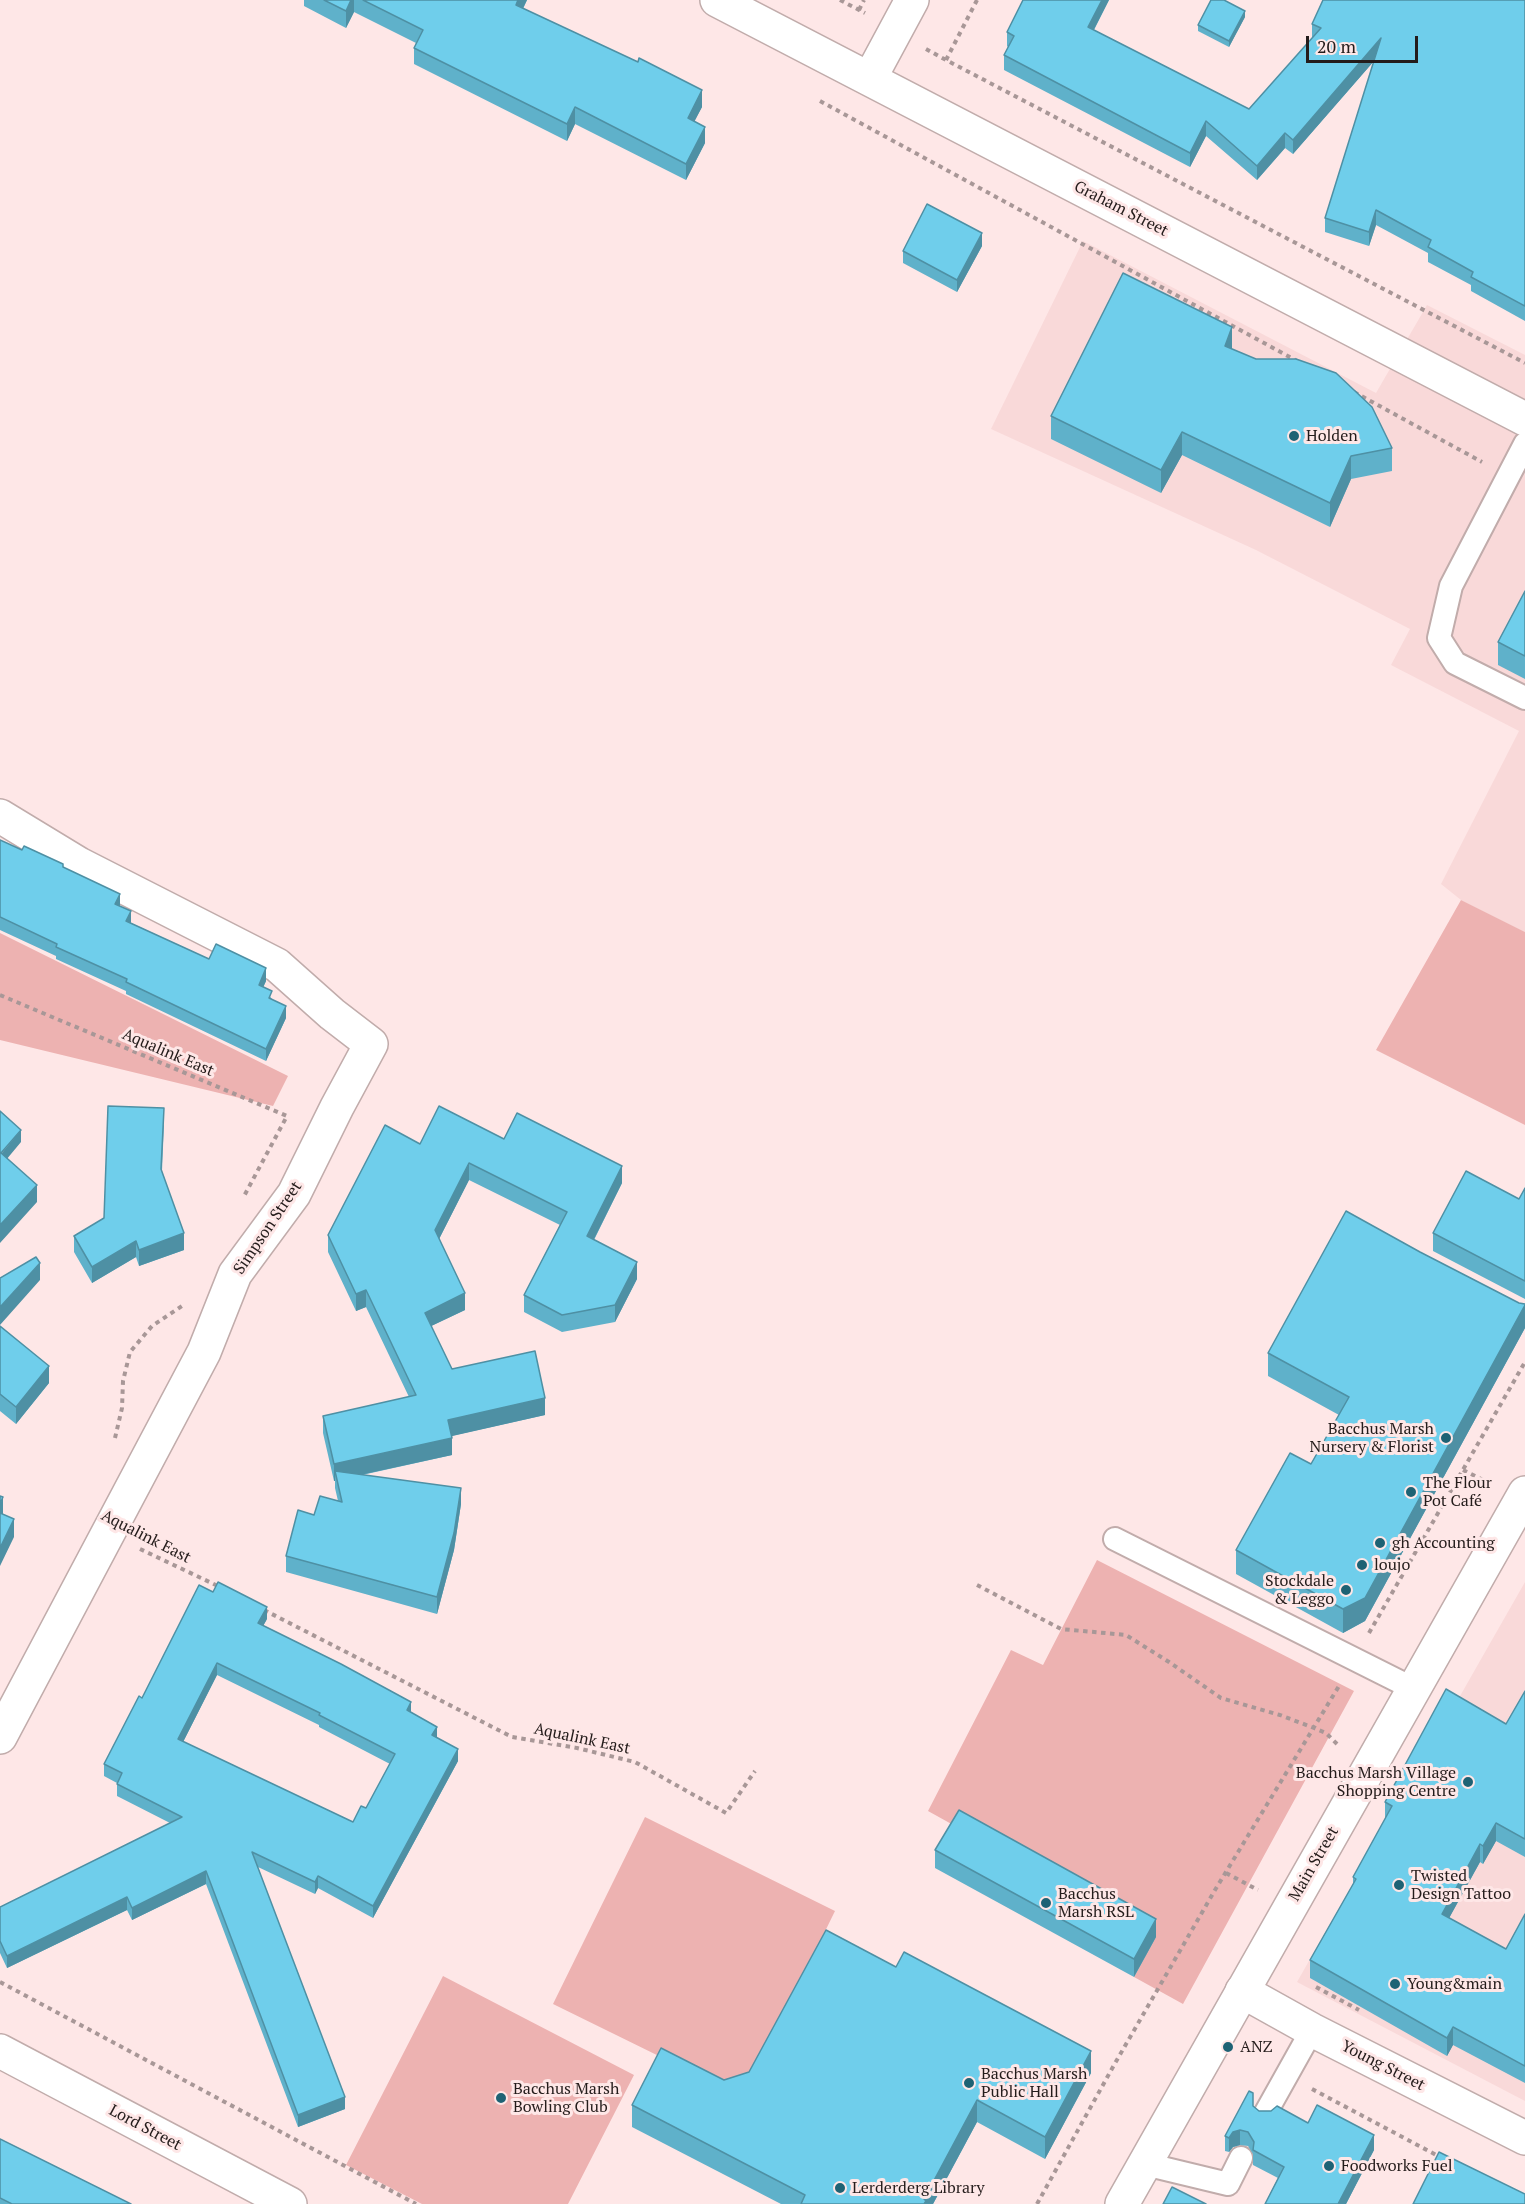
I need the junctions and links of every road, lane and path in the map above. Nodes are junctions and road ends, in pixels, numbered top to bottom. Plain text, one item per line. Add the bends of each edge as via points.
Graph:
1 (717, 0) edge
2 (864, 0) edge
3 (912, 0) edge
4 (977, 0) edge
5 (859, 10) dead end
6 (870, 78) junction
7 (820, 101) dead end
8 (1525, 363) edge
9 (1305, 365) edge
10 (1347, 388) edge
11 (1525, 419) edge
12 (1525, 444) edge
13 (1509, 476) junction
14 (1525, 698) edge
15 (0, 816) edge
16 (0, 995) edge
17 (240, 1204) dead end
18 (186, 1302) dead end
19 (1525, 1362) edge
20 (110, 1448) dead end
21 (1525, 1493) edge
22 (107, 1533) junction
23 (1115, 1539) dead end
24 (977, 1585) dead end
25 (229, 1592) edge
26 (260, 1608) edge
27 (1353, 1659) junction
28 (1414, 1689) junction
29 (1314, 1728) junction
30 (0, 1737) edge
31 (755, 1771) dead end
32 (1367, 1772) junction
33 (0, 1982) edge
34 (1242, 1991) junction
35 (1312, 2030) junction
36 (0, 2051) edge
37 (1286, 2076) junction
38 (1265, 2114) edge
39 (1525, 2138) edge
40 (1241, 2158) dead end
41 (1442, 2158) edge
42 (1144, 2164) junction
43 (290, 2204) edge
44 (416, 2204) edge
45 (1037, 2204) edge
46 (1122, 2204) edge

1 - 6 street, Graham Street
2 - 5 path
3 - 6 street
4 - 8 path via 946,60
6 - 11 street, Graham Street
7 - 9 path
10 - 13 path
12 - 13 lane
13 - 14 lane via 1451,586 1439,638 1455,663
15 - 22 street, Simpson Street via 79,864 278,965 371,1044 294,1194 235,1274 204,1352
16 - 17 path, Aqualink East via 287,1116
18 - 20 path via 152,1326 130,1352 122,1408
19 - 27 path
21 - 28 street, Main Street
22 - 25 path, Aqualink East
22 - 30 street, Simpson Street
23 - 27 lane
24 - 29 path via 1061,1629 1126,1635 1221,1698
26 - 31 path, Aqualink East via 512,1737 635,1762 726,1813
27 - 28 lane
27 - 29 path
28 - 32 street, Main Street
29 - 32 path via 1326,1733
29 - 45 path via 1209,1900
32 - 34 street, Main Street
33 - 44 path
34 - 35 street, Young Street
34 - 42 street, Main Street
35 - 37 lane
35 - 39 street, Young Street
36 - 43 street, Lord Street
37 - 38 lane
37 - 41 path
40 - 42 lane via 1228,2184
42 - 46 street, Main Street

